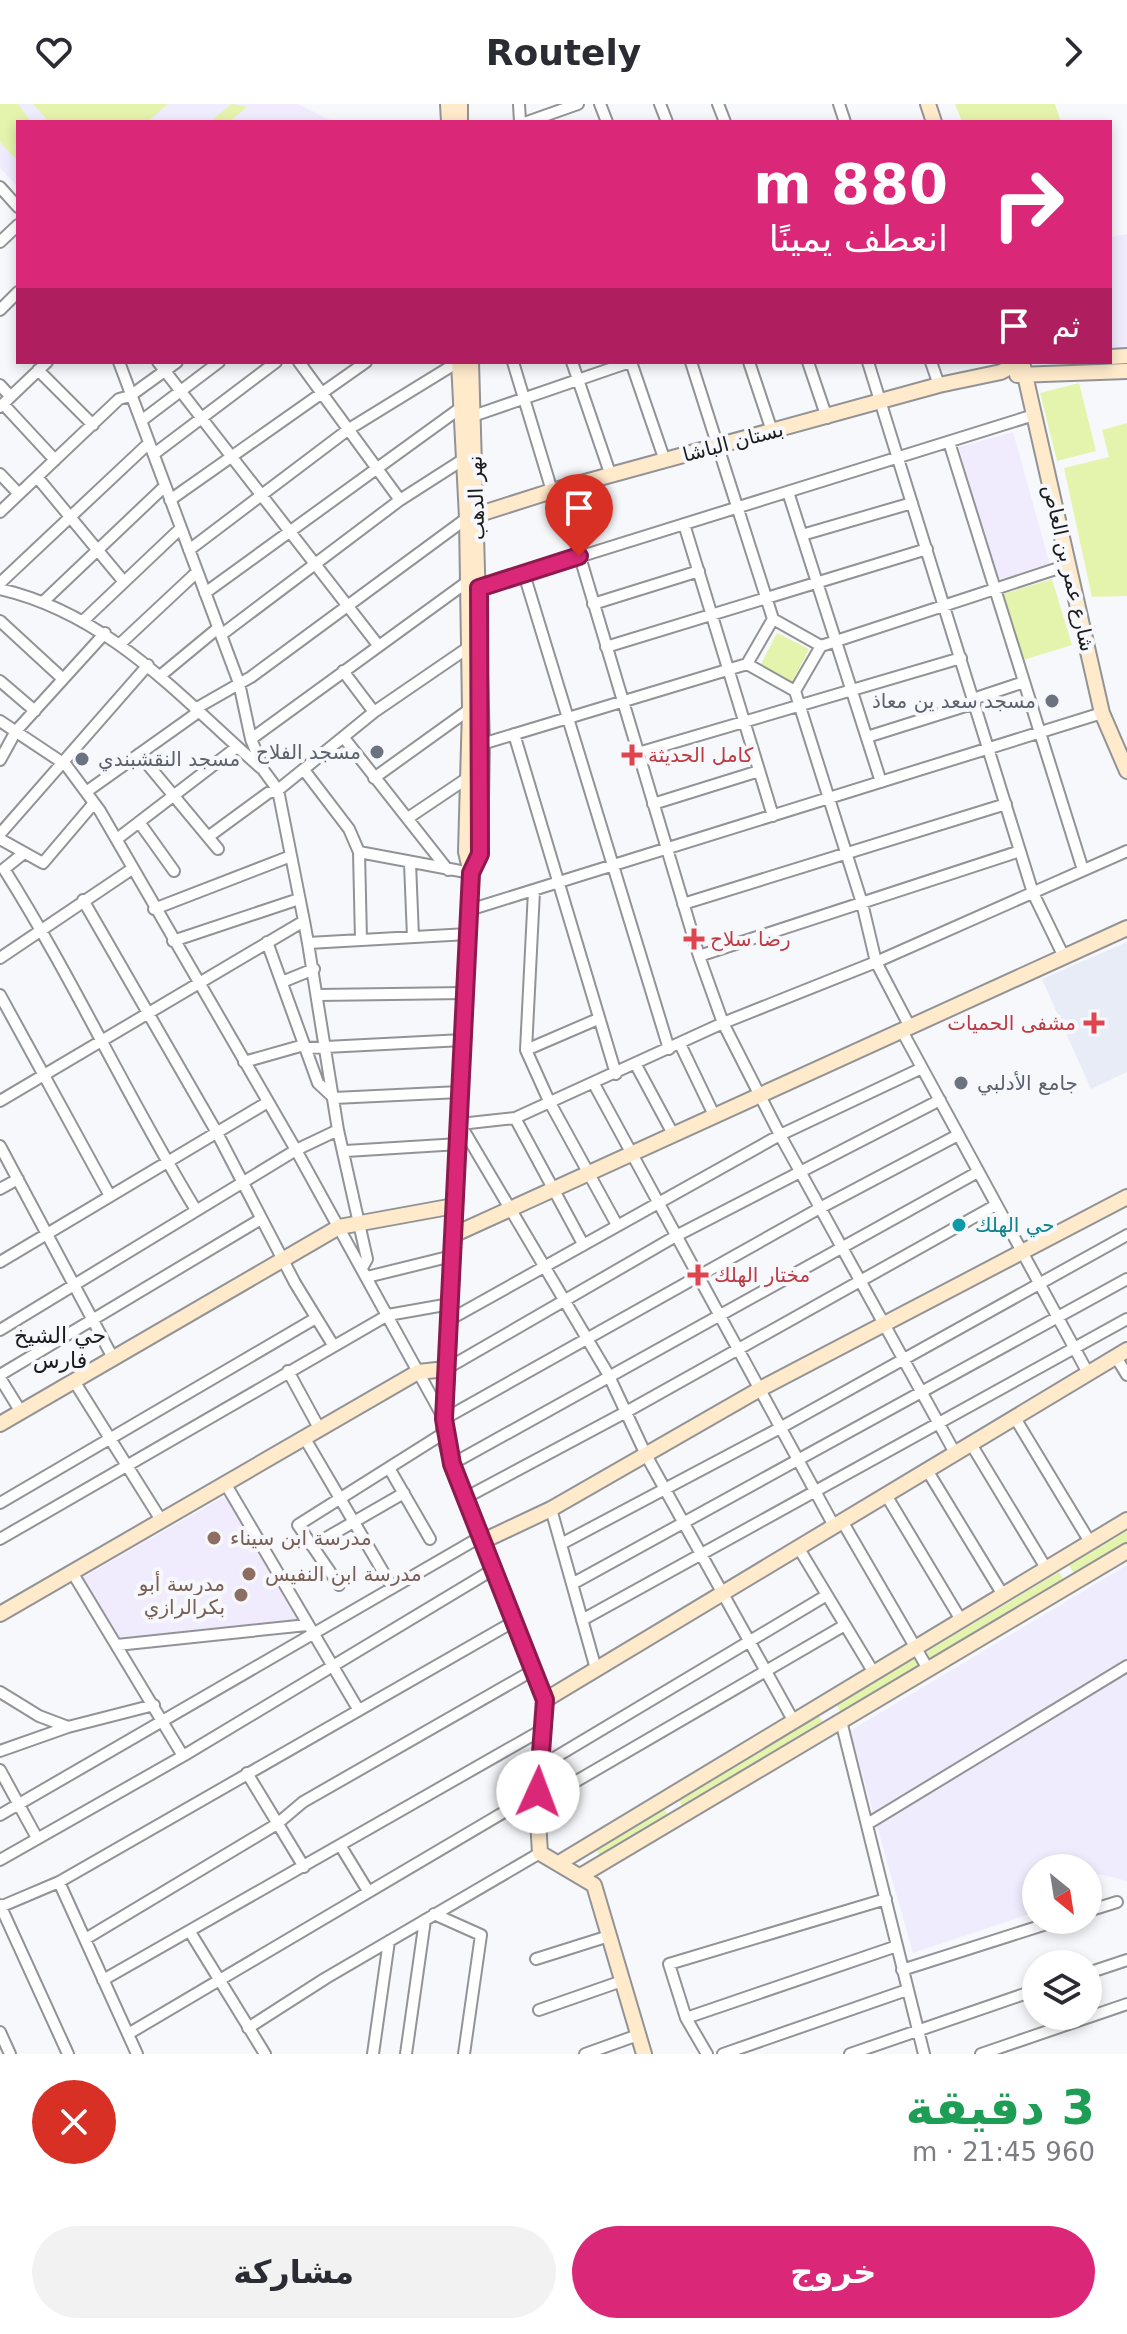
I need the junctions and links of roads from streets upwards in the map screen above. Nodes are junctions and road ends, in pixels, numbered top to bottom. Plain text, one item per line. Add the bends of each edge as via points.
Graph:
1 (578, 104) edge
2 (545, 119) edge
3 (0, 187) edge
4 (16, 205) edge
5 (16, 227) edge
6 (0, 242) edge
7 (16, 294) edge
8 (0, 310) edge
9 (45, 364) edge
10 (120, 364) edge
11 (217, 364) edge
12 (273, 364) edge
13 (300, 364) edge
14 (363, 364) edge
15 (455, 364) edge
16 (458, 364) edge
17 (471, 364) edge
18 (514, 364) edge
19 (573, 364) edge
20 (624, 364) edge
21 (631, 364) edge
22 (692, 364) edge
23 (750, 364) edge
24 (809, 364) edge
25 (869, 364) edge
26 (932, 364) edge
27 (162, 366) edge
28 (1022, 367) edge
29 (38, 370) junction
30 (1127, 371) edge
31 (578, 380) junction
32 (0, 385) edge
33 (939, 385) junction
34 (182, 392) junction
35 (320, 392) junction
36 (130, 396) junction
37 (525, 398) junction
38 (4, 402) edge
39 (882, 403) junction
40 (459, 409) junction
41 (1034, 415) junction
42 (473, 416) junction
43 (827, 418) junction
44 (201, 419) junction
45 (141, 421) junction
46 (93, 425) junction
47 (349, 429) junction
48 (772, 431) junction
49 (949, 442) junction
50 (719, 446) junction
51 (151, 448) junction
52 (233, 457) junction
53 (898, 457) junction
54 (464, 459) junction
55 (55, 460) junction
56 (665, 461) junction
57 (377, 469) junction
58 (0, 474) edge
59 (611, 476) junction
60 (37, 477) junction
61 (165, 486) junction
62 (556, 490) junction
63 (788, 492) junction
64 (19, 494) junction
65 (262, 497) junction
66 (170, 500) junction
67 (400, 500) junction
68 (912, 503) junction
69 (739, 507) junction
70 (0, 512) edge
71 (472, 516) junction
72 (70, 517) junction
73 (684, 524) junction
74 (181, 528) junction
75 (290, 532) junction
76 (802, 535) junction
77 (927, 549) junction
78 (98, 550) junction
79 (189, 550) junction
80 (579, 556) junction
81 (316, 565) junction
82 (1068, 565) junction
83 (699, 571) junction
84 (197, 572) junction
85 (524, 574) junction
86 (124, 582) junction
87 (817, 582) junction
88 (473, 585) junction
89 (0, 586) edge
90 (995, 589) junction
91 (205, 593) junction
92 (767, 598) junction
93 (44, 601) junction
94 (593, 604) junction
95 (347, 605) junction
96 (944, 606) junction
97 (712, 615) junction
98 (773, 619) junction
99 (84, 620) junction
100 (0, 621) edge
101 (219, 632) junction
102 (105, 633) junction
103 (836, 641) junction
104 (120, 644) junction
105 (378, 645) junction
106 (821, 646) junction
107 (469, 647) junction
108 (606, 647) junction
109 (961, 658) junction
110 (747, 664) junction
111 (148, 665) junction
112 (729, 670) junction
113 (343, 671) junction
114 (160, 676) junction
115 (63, 679) junction
116 (0, 681) edge
117 (1024, 682) junction
118 (239, 683) junction
119 (852, 690) junction
120 (795, 691) junction
121 (974, 701) junction
122 (623, 702) junction
123 (799, 706) junction
124 (470, 709) junction
125 (35, 711) junction
126 (196, 711) junction
127 (374, 712) junction
128 (1102, 713) junction
129 (568, 718) junction
130 (0, 721) edge
131 (744, 722) junction
132 (16, 731) junction
133 (1040, 732) junction
134 (514, 734) junction
135 (867, 737) junction
136 (344, 738) junction
137 (251, 739) junction
138 (482, 744) junction
139 (237, 747) junction
140 (989, 748) junction
141 (638, 753) junction
142 (139, 754) junction
143 (0, 760) edge
144 (63, 763) junction
145 (304, 770) junction
146 (264, 771) junction
147 (759, 771) junction
148 (1127, 771) edge
149 (469, 777) junction
150 (374, 778) junction
151 (881, 782) junction
152 (278, 790) junction
153 (86, 792) junction
154 (174, 796) junction
155 (829, 799) junction
156 (94, 803) junction
157 (653, 804) junction
158 (1006, 804) junction
159 (773, 816) junction
160 (408, 818) junction
161 (139, 822) junction
162 (0, 836) edge
163 (208, 837) junction
164 (117, 839) junction
165 (218, 849) dead end
166 (667, 849) junction
167 (1020, 851) junction
168 (1127, 851) edge
169 (359, 852) junction
170 (24, 853) junction
171 (846, 853) junction
172 (291, 856) junction
173 (410, 863) junction
174 (612, 866) junction
175 (132, 869) junction
176 (448, 870) junction
177 (1083, 870) junction
178 (2, 871) edge
179 (174, 871) dead end
180 (471, 873) junction
181 (558, 884) junction
182 (534, 891) junction
183 (1033, 893) junction
184 (299, 899) junction
185 (83, 900) junction
186 (862, 903) junction
187 (683, 904) junction
188 (154, 909) junction
189 (469, 910) junction
190 (304, 921) junction
191 (1127, 928) edge
192 (43, 931) junction
193 (468, 934) junction
194 (413, 937) junction
195 (361, 940) junction
196 (173, 941) junction
197 (267, 942) junction
198 (308, 943) junction
199 (699, 956) junction
200 (1064, 957) junction
201 (0, 958) edge
202 (876, 962) junction
203 (314, 969) junction
204 (282, 982) junction
205 (198, 985) junction
206 (465, 993) junction
207 (0, 995) edge
208 (318, 995) junction
209 (148, 1014) junction
210 (598, 1019) junction
211 (723, 1023) junction
212 (906, 1029) junction
213 (463, 1040) junction
214 (100, 1042) junction
215 (680, 1044) junction
216 (305, 1046) junction
217 (326, 1047) junction
218 (669, 1049) junction
219 (526, 1050) junction
220 (244, 1062) junction
221 (636, 1065) junction
222 (922, 1068) junction
223 (616, 1074) junction
224 (43, 1076) junction
225 (594, 1084) junction
226 (460, 1092) junction
227 (761, 1095) junction
228 (334, 1098) junction
229 (940, 1100) junction
230 (0, 1101) edge
231 (549, 1101) junction
232 (268, 1102) junction
233 (714, 1115) junction
234 (515, 1118) junction
235 (460, 1124) junction
236 (338, 1130) junction
237 (216, 1131) junction
238 (673, 1134) junction
239 (780, 1135) junction
240 (958, 1135) junction
241 (459, 1144) junction
242 (0, 1146) edge
243 (296, 1150) junction
244 (346, 1151) junction
245 (631, 1152) junction
246 (167, 1163) junction
247 (799, 1170) junction
248 (589, 1172) junction
249 (978, 1172) junction
250 (18, 1179) junction
251 (243, 1182) junction
252 (0, 1189) edge
253 (555, 1189) junction
254 (110, 1196) junction
255 (1127, 1197) edge
256 (656, 1202) junction
257 (996, 1205) junction
258 (454, 1206) junction
259 (820, 1208) junction
260 (511, 1209) junction
261 (196, 1210) junction
262 (261, 1219) junction
263 (360, 1223) junction
264 (617, 1225) junction
265 (339, 1227) junction
266 (49, 1235) junction
267 (453, 1235) junction
268 (1127, 1235) edge
269 (676, 1236) junction
270 (583, 1244) junction
271 (840, 1245) junction
272 (1023, 1253) junction
273 (452, 1256) junction
274 (2, 1257) edge
275 (283, 1260) junction
276 (543, 1266) junction
277 (364, 1272) junction
278 (697, 1275) junction
279 (1127, 1279) edge
280 (859, 1280) junction
281 (1040, 1284) junction
282 (74, 1285) junction
283 (563, 1299) junction
284 (450, 1304) junction
285 (719, 1314) junction
286 (388, 1315) junction
287 (1058, 1317) junction
288 (316, 1318) junction
289 (1127, 1319) edge
290 (93, 1320) junction
291 (449, 1320) junction
292 (882, 1324) junction
293 (0, 1330) edge
294 (587, 1339) junction
295 (333, 1345) junction
296 (737, 1348) junction
297 (1074, 1348) junction
298 (1122, 1354) edge
299 (113, 1358) junction
300 (902, 1360) junction
301 (446, 1369) junction
302 (288, 1371) junction
303 (418, 1372) junction
304 (1088, 1373) junction
305 (608, 1374) junction
306 (1127, 1375) edge
307 (0, 1376) edge
308 (74, 1381) junction
309 (760, 1389) junction
310 (920, 1390) junction
311 (21, 1412) junction
312 (626, 1412) junction
313 (1015, 1418) junction
314 (938, 1423) junction
315 (0, 1424) edge
316 (444, 1426) junction
317 (319, 1428) junction
318 (780, 1428) junction
319 (304, 1437) junction
320 (110, 1439) junction
321 (971, 1444) junction
322 (955, 1453) junction
323 (646, 1455) junction
324 (796, 1459) junction
325 (452, 1464) junction
326 (127, 1465) junction
327 (389, 1468) junction
328 (927, 1470) junction
329 (225, 1483) junction
330 (666, 1488) junction
331 (814, 1492) junction
332 (404, 1493) junction
333 (886, 1495) junction
334 (340, 1497) junction
335 (465, 1498) junction
336 (0, 1503) edge
337 (551, 1509) junction
338 (161, 1520) junction
339 (684, 1520) junction
340 (1127, 1520) edge
341 (354, 1522) junction
342 (838, 1524) junction
343 (0, 1539) edge
344 (430, 1539) dead end
345 (482, 1539) junction
346 (1090, 1542) junction
347 (561, 1544) junction
348 (312, 1546) junction
349 (798, 1547) junction
350 (1127, 1551) edge
351 (700, 1552) junction
352 (1051, 1566) junction
353 (494, 1569) junction
354 (72, 1572) junction
355 (572, 1584) junction
356 (339, 1585) dead end
357 (1069, 1585) junction
358 (392, 1587) junction
359 (720, 1594) junction
360 (827, 1595) junction
361 (1003, 1595) junction
362 (0, 1613) edge
363 (582, 1620) junction
364 (961, 1620) junction
365 (513, 1622) junction
366 (845, 1625) junction
367 (310, 1628) junction
368 (747, 1641) junction
369 (117, 1645) junction
370 (915, 1648) junction
371 (333, 1666) junction
372 (1127, 1666) edge
373 (596, 1669) junction
374 (928, 1669) junction
375 (764, 1670) junction
376 (532, 1671) junction
377 (874, 1673) junction
378 (0, 1692) edge
379 (545, 1700) junction
380 (822, 1704) junction
381 (154, 1705) junction
382 (358, 1709) junction
383 (793, 1720) junction
384 (164, 1722) junction
385 (837, 1723) junction
386 (68, 1727) junction
387 (540, 1731) junction
388 (0, 1751) edge
389 (183, 1756) junction
390 (539, 1767) junction
391 (0, 1770) edge
392 (247, 1773) junction
393 (538, 1798) junction
394 (664, 1798) junction
395 (19, 1805) junction
396 (0, 1815) edge
397 (676, 1819) junction
398 (869, 1823) junction
399 (277, 1824) junction
400 (37, 1838) junction
401 (340, 1845) junction
402 (540, 1853) junction
403 (0, 1860) edge
404 (559, 1863) junction
405 (304, 1867) junction
406 (582, 1875) junction
407 (59, 1882) junction
408 (368, 1891) junction
409 (886, 1899) junction
410 (1117, 1902) dead end
411 (0, 1906) edge
412 (1102, 1907) edge
413 (430, 1917) junction
414 (190, 1932) junction
415 (1022, 1932) edge
416 (609, 1936) junction
417 (87, 1938) junction
418 (389, 1941) junction
419 (897, 1946) junction
420 (536, 1959) dead end
421 (1127, 1960) edge
422 (1102, 1968) edge
423 (902, 1970) junction
424 (103, 1980) junction
425 (622, 1981) junction
426 (220, 1982) junction
427 (907, 1990) junction
428 (1022, 1995) edge
429 (1127, 2004) edge
430 (539, 2010) dead end
431 (686, 2018) junction
432 (248, 2028) junction
433 (916, 2029) junction
434 (0, 2032) edge
435 (128, 2034) junction
436 (638, 2035) junction
437 (10, 2054) edge
438 (68, 2054) edge
439 (137, 2054) edge
440 (265, 2054) edge
441 (373, 2054) edge
442 (406, 2054) edge
443 (464, 2054) edge
444 (585, 2054) edge
445 (644, 2054) edge
446 (707, 2054) edge
447 (723, 2054) edge
448 (850, 2054) edge
449 (924, 2054) edge
450 (981, 2054) edge

1 - 2 street
3 - 4 street
5 - 6 street
7 - 8 street
9 - 29 street
10 - 36 street
11 - 34 street
12 - 44 street
13 - 35 street
14 - 35 street
15 - 47 street
16 - 40 street, نهر الدهب
17 - 42 street, نهر الدهب
18 - 37 street
19 - 31 street
20 - 31 street
21 - 56 street
22 - 50 street
23 - 48 street
24 - 43 street
25 - 39 street
26 - 33 street
27 - 34 street
27 - 36 street
28 - 30 street, بستان الباشا
28 - 33 street, بستان الباشا
28 - 41 street, شارع عمر بن العاص
29 - 38 street
29 - 46 street
31 - 37 street
31 - 59 street
32 - 38 street
33 - 39 street, بستان الباشا
34 - 44 street
34 - 45 street
35 - 47 street
35 - 52 street
36 - 45 street
36 - 46 street via 119,399
37 - 42 street
37 - 62 street
38 - 55 street
39 - 43 street, بستان الباشا
39 - 53 street
40 - 54 street, نهر الدهب
40 - 57 street
41 - 49 street
41 - 82 street, شارع عمر بن العاص
42 - 71 street, نهر الدهب
43 - 48 street, بستان الباشا
44 - 51 street
44 - 52 street
45 - 51 street
46 - 55 street
47 - 57 street
47 - 65 street
48 - 50 street, بستان الباشا
49 - 53 street
49 - 90 street
50 - 56 street, بستان الباشا
50 - 69 street
51 - 61 street
51 - 72 street
52 - 65 street
52 - 66 street
53 - 63 street
53 - 68 street
54 - 67 street
54 - 71 street, نهر الدهب
55 - 60 street
56 - 59 street, بستان الباشا
57 - 67 street
57 - 75 street
58 - 64 street
59 - 62 street, بستان الباشا
60 - 64 street
60 - 72 street
61 - 66 street
61 - 78 street
62 - 71 street, بستان الباشا
62 - 80 street
63 - 69 street
63 - 76 street
64 - 70 street
65 - 75 street
65 - 79 street
66 - 74 street
67 - 81 street
68 - 76 street
68 - 77 street
69 - 73 street
69 - 92 street
71 - 88 street, نهر الدهب
71 - 95 street
72 - 78 street
72 - 89 street
73 - 80 street
73 - 83 street
74 - 79 street
74 - 86 street
75 - 81 street
75 - 91 street
76 - 87 street
77 - 87 street
77 - 96 street
78 - 86 street
78 - 93 street
79 - 84 street
80 - 85 street
80 - 94 street
81 - 95 street
81 - 101 street
82 - 90 street
82 - 128 street, شارع عمر بن العاص
83 - 94 street
83 - 97 street
84 - 91 street
84 - 104 street
85 - 88 street
85 - 129 street
86 - 99 street
87 - 92 street
87 - 103 street
88 - 105 street
88 - 107 street, نهر الدهب
88 - 138 street, نهر الدهب
89 - 93 street
90 - 96 street
90 - 117 street
91 - 101 street
92 - 97 street
92 - 98 street
93 - 99 street
94 - 108 street
95 - 105 street
95 - 118 street
96 - 103 street
96 - 109 street
97 - 108 street
97 - 112 street
98 - 106 street
98 - 110 street
99 - 102 street
100 - 115 street
101 - 114 street
101 - 118 street
102 - 104 street
102 - 115 street
103 - 106 street
103 - 119 street
104 - 111 street
105 - 113 street
106 - 120 street
107 - 124 street, نهر الدهب
107 - 127 street
108 - 122 street
109 - 119 street
109 - 121 street
110 - 112 street
110 - 120 street
111 - 114 street
111 - 144 street
112 - 122 street
112 - 131 street
113 - 127 street
113 - 137 street
114 - 126 street
115 - 125 street
116 - 125 street
117 - 121 street
117 - 133 street
118 - 126 street
118 - 137 street
119 - 123 street
119 - 135 street
120 - 123 street
121 - 135 street
121 - 140 street
122 - 129 street
122 - 141 street
123 - 131 street
123 - 155 street
124 - 149 street, نهر الدهب
124 - 150 street
125 - 132 street
126 - 139 street
126 - 142 street
127 - 136 street
128 - 133 street
128 - 148 street, شارع عمر بن العاص
129 - 134 street
129 - 174 street
130 - 132 street
131 - 141 street
131 - 147 street
132 - 143 street
132 - 144 street
133 - 140 street
133 - 177 street
134 - 138 street
134 - 181 street
135 - 151 street
136 - 145 street
136 - 150 street
137 - 146 street
138 - 180 street, نهر الدهب via 480,854
139 - 146 street
139 - 154 street
140 - 151 street
140 - 158 street
141 - 157 street
142 - 153 street
142 - 154 street
144 - 153 street
144 - 162 street
145 - 152 street
145 - 169 street via 349,829
146 - 152 street
147 - 157 street
147 - 159 street
149 - 160 street
149 - 180 street, نهر الدهب via 466,852
150 - 160 street
151 - 155 street
152 - 163 street
152 - 172 street
153 - 156 street
154 - 161 street
154 - 163 street
155 - 159 street
155 - 171 street
156 - 164 street
156 - 170 street via 43,863
157 - 166 street
158 - 167 street
158 - 171 street
159 - 166 street
160 - 176 street
161 - 164 street
161 - 179 street
162 - 170 street
163 - 165 street
164 - 175 street
166 - 174 street
166 - 187 street
167 - 183 street
167 - 186 street
168 - 177 street
169 - 173 street
169 - 195 street
170 - 178 street
171 - 186 street
171 - 187 street
172 - 184 street
172 - 188 street
173 - 176 street
173 - 194 street
174 - 181 street
174 - 218 street
175 - 185 street
175 - 188 street
176 - 180 street
177 - 183 street
178 - 192 street
180 - 189 street, نهر الدهب
181 - 182 street
181 - 210 street
182 - 189 street
182 - 219 street
183 - 200 street
183 - 202 street
184 - 190 street
184 - 196 street
185 - 192 street
185 - 209 street
186 - 199 street
186 - 202 street
187 - 199 street
188 - 196 street
189 - 193 street, نهر الدهب
190 - 197 street
190 - 198 street
191 - 200 street
192 - 201 street
192 - 214 street
193 - 194 street
193 - 206 street, نهر الدهب
194 - 195 street
195 - 198 street
196 - 205 street
197 - 204 street
197 - 205 street
198 - 203 street
199 - 211 street
200 - 212 street
202 - 211 street
202 - 212 street
203 - 204 street
203 - 208 street
204 - 216 street
205 - 209 street
205 - 220 street
206 - 208 street
206 - 213 street, نهر الدهب
207 - 224 street
208 - 217 street
209 - 214 street
209 - 237 street
210 - 219 street
210 - 223 street
211 - 215 street
211 - 227 street
212 - 222 street
212 - 227 street
213 - 217 street
213 - 226 street, نهر الدهب
214 - 224 street
214 - 246 street
215 - 218 street
215 - 233 street
216 - 217 street
216 - 220 street
216 - 228 street via 318,1083
217 - 228 street
218 - 221 street
219 - 231 street
220 - 232 street
221 - 223 street
221 - 238 street
222 - 229 street
222 - 239 street
223 - 225 street
224 - 230 street
224 - 254 street
225 - 231 street
225 - 245 street
226 - 228 street
226 - 235 street, نهر الدهب
227 - 233 street
227 - 239 street
228 - 236 street
229 - 240 street
229 - 247 street
231 - 234 street
231 - 248 street
232 - 237 street
232 - 243 street
233 - 238 street
234 - 235 street
234 - 253 street
235 - 241 street, نهر الدهب
235 - 260 street
236 - 243 street
236 - 244 street
237 - 246 street
237 - 251 street
238 - 245 street
239 - 247 street
239 - 256 street
240 - 249 street
240 - 259 street
241 - 244 street
241 - 258 street, نهر الدهب
242 - 250 street
243 - 251 street
243 - 265 street
244 - 263 street
245 - 248 street
245 - 256 street
246 - 254 street
246 - 261 street
247 - 259 street
247 - 269 street
248 - 253 street
248 - 264 street
249 - 257 street
249 - 271 street
250 - 252 street
250 - 266 street
251 - 261 street
251 - 262 street
253 - 260 street
253 - 270 street
254 - 266 street
255 - 272 street
256 - 264 street
256 - 269 street
257 - 272 street
257 - 280 street
258 - 263 street
258 - 267 street, نهر الدهب
259 - 271 street
259 - 278 street
260 - 267 street
260 - 276 street
261 - 282 street
262 - 275 street
262 - 290 street
263 - 265 street
263 - 277 street via 367,1259
264 - 270 street
265 - 275 street
265 - 277 street
266 - 274 street
266 - 282 street
267 - 273 street, نهر الدهب
268 - 281 street
269 - 278 street
269 - 283 street
270 - 276 street
271 - 280 street
271 - 285 street
272 - 281 street
272 - 292 street
273 - 277 street
273 - 284 street, نهر الدهب
275 - 288 street
275 - 299 street
276 - 283 street
276 - 291 street
277 - 286 street
278 - 285 street
278 - 294 street
279 - 287 street
280 - 292 street
280 - 296 street
281 - 287 street
281 - 300 street
282 - 290 street
282 - 293 street
283 - 294 street
283 - 301 street
284 - 286 street
284 - 291 street, نهر الدهب
285 - 296 street
285 - 305 street
286 - 295 street
286 - 303 street
287 - 297 street
287 - 310 street
288 - 295 street
288 - 320 street
289 - 297 street
290 - 299 street
290 - 307 street
291 - 301 street, نهر الدهب
292 - 300 street
292 - 309 street
294 - 305 street
294 - 316 street
295 - 302 street
296 - 309 street
296 - 312 street
297 - 304 street
297 - 314 street
298 - 304 street
298 - 306 street
299 - 308 street
300 - 310 street
300 - 318 street
301 - 303 street
301 - 316 street, نهر الدهب
302 - 317 street
302 - 326 street
303 - 316 street
303 - 317 street
304 - 313 street
305 - 312 street
305 - 325 street
307 - 311 street
308 - 311 street
308 - 320 street
309 - 318 street
309 - 323 street
310 - 314 street
310 - 324 street
311 - 315 street
312 - 323 street
312 - 335 street
313 - 321 street
313 - 346 street
314 - 322 street
314 - 331 street
316 - 325 street, نهر الدهب
316 - 327 street
317 - 319 street
318 - 324 street
318 - 330 street
319 - 329 street
319 - 334 street
320 - 326 street
320 - 336 street
321 - 322 street
321 - 352 street
322 - 328 street
323 - 330 street
323 - 337 street
324 - 331 street
324 - 339 street
325 - 335 street, نهر الدهب
326 - 338 street
326 - 343 street
327 - 332 street
327 - 334 street
328 - 333 street
328 - 361 street
329 - 338 street
329 - 367 street
330 - 339 street
330 - 347 street
331 - 342 street
331 - 351 street
332 - 341 street
332 - 344 street
333 - 342 street
333 - 364 street
334 - 341 street
334 - 348 street via 298,1525
335 - 345 street, نهر الدهب
337 - 345 street
337 - 347 street
338 - 354 street
339 - 351 street
339 - 355 street
340 - 346 street
341 - 348 street
341 - 358 street
342 - 349 street
342 - 370 street
345 - 353 street, نهر الدهب
345 - 358 street
346 - 352 street
347 - 355 street
348 - 356 street
349 - 359 street
349 - 360 street
350 - 357 street
351 - 359 street
351 - 363 street
352 - 357 street
352 - 361 street
353 - 365 street, نهر الدهب
353 - 371 street
354 - 362 street
354 - 369 street
355 - 363 street
357 - 374 street
358 - 367 street
359 - 368 street
359 - 373 street
360 - 366 street
360 - 368 street
361 - 364 street
363 - 373 street
364 - 370 street
365 - 376 street, نهر الدهب
365 - 382 street
366 - 375 street
366 - 377 street
367 - 369 street
367 - 371 street
367 - 384 street
368 - 375 street
368 - 390 street
369 - 381 street
370 - 374 street
370 - 377 street
371 - 382 street
371 - 389 street
372 - 398 street
373 - 379 street
374 - 385 street
375 - 383 street
375 - 393 street
376 - 379 street, نهر الدهب
376 - 399 street via 303,1802
377 - 380 street
378 - 386 street
379 - 387 street
380 - 383 street
380 - 385 street
381 - 384 street
381 - 386 street
382 - 392 street
383 - 394 street
384 - 389 street
384 - 395 street
385 - 397 street
385 - 398 street
386 - 388 street
387 - 390 street
387 - 401 street
389 - 400 street
390 - 393 street
391 - 395 street
392 - 399 street
392 - 407 street
393 - 402 street
393 - 408 street
394 - 397 street
394 - 404 street
395 - 396 street
395 - 400 street
397 - 406 street
398 - 409 street
399 - 405 street
399 - 417 street
400 - 403 street
401 - 405 street
401 - 408 street
402 - 404 street
402 - 413 street
404 - 406 street
405 - 414 street
406 - 416 street via 594,1885
407 - 411 street
407 - 417 street
408 - 426 street
409 - 419 street
409 - 431 street via 669,1964
410 - 412 street
411 - 438 street
413 - 418 street
413 - 442 street
413 - 443 street via 481,1935
414 - 424 street
414 - 426 street
415 - 423 street
416 - 420 street
416 - 425 street
417 - 424 street
418 - 432 street
418 - 441 street
419 - 423 street
419 - 431 street
421 - 422 street
423 - 427 street
424 - 435 street
425 - 430 street
425 - 436 street
426 - 432 street
426 - 435 street
427 - 433 street
427 - 447 street
428 - 433 street
429 - 450 street
431 - 446 street
432 - 440 street
433 - 448 street
433 - 449 street
434 - 437 street
435 - 439 street
436 - 444 street
436 - 445 street

